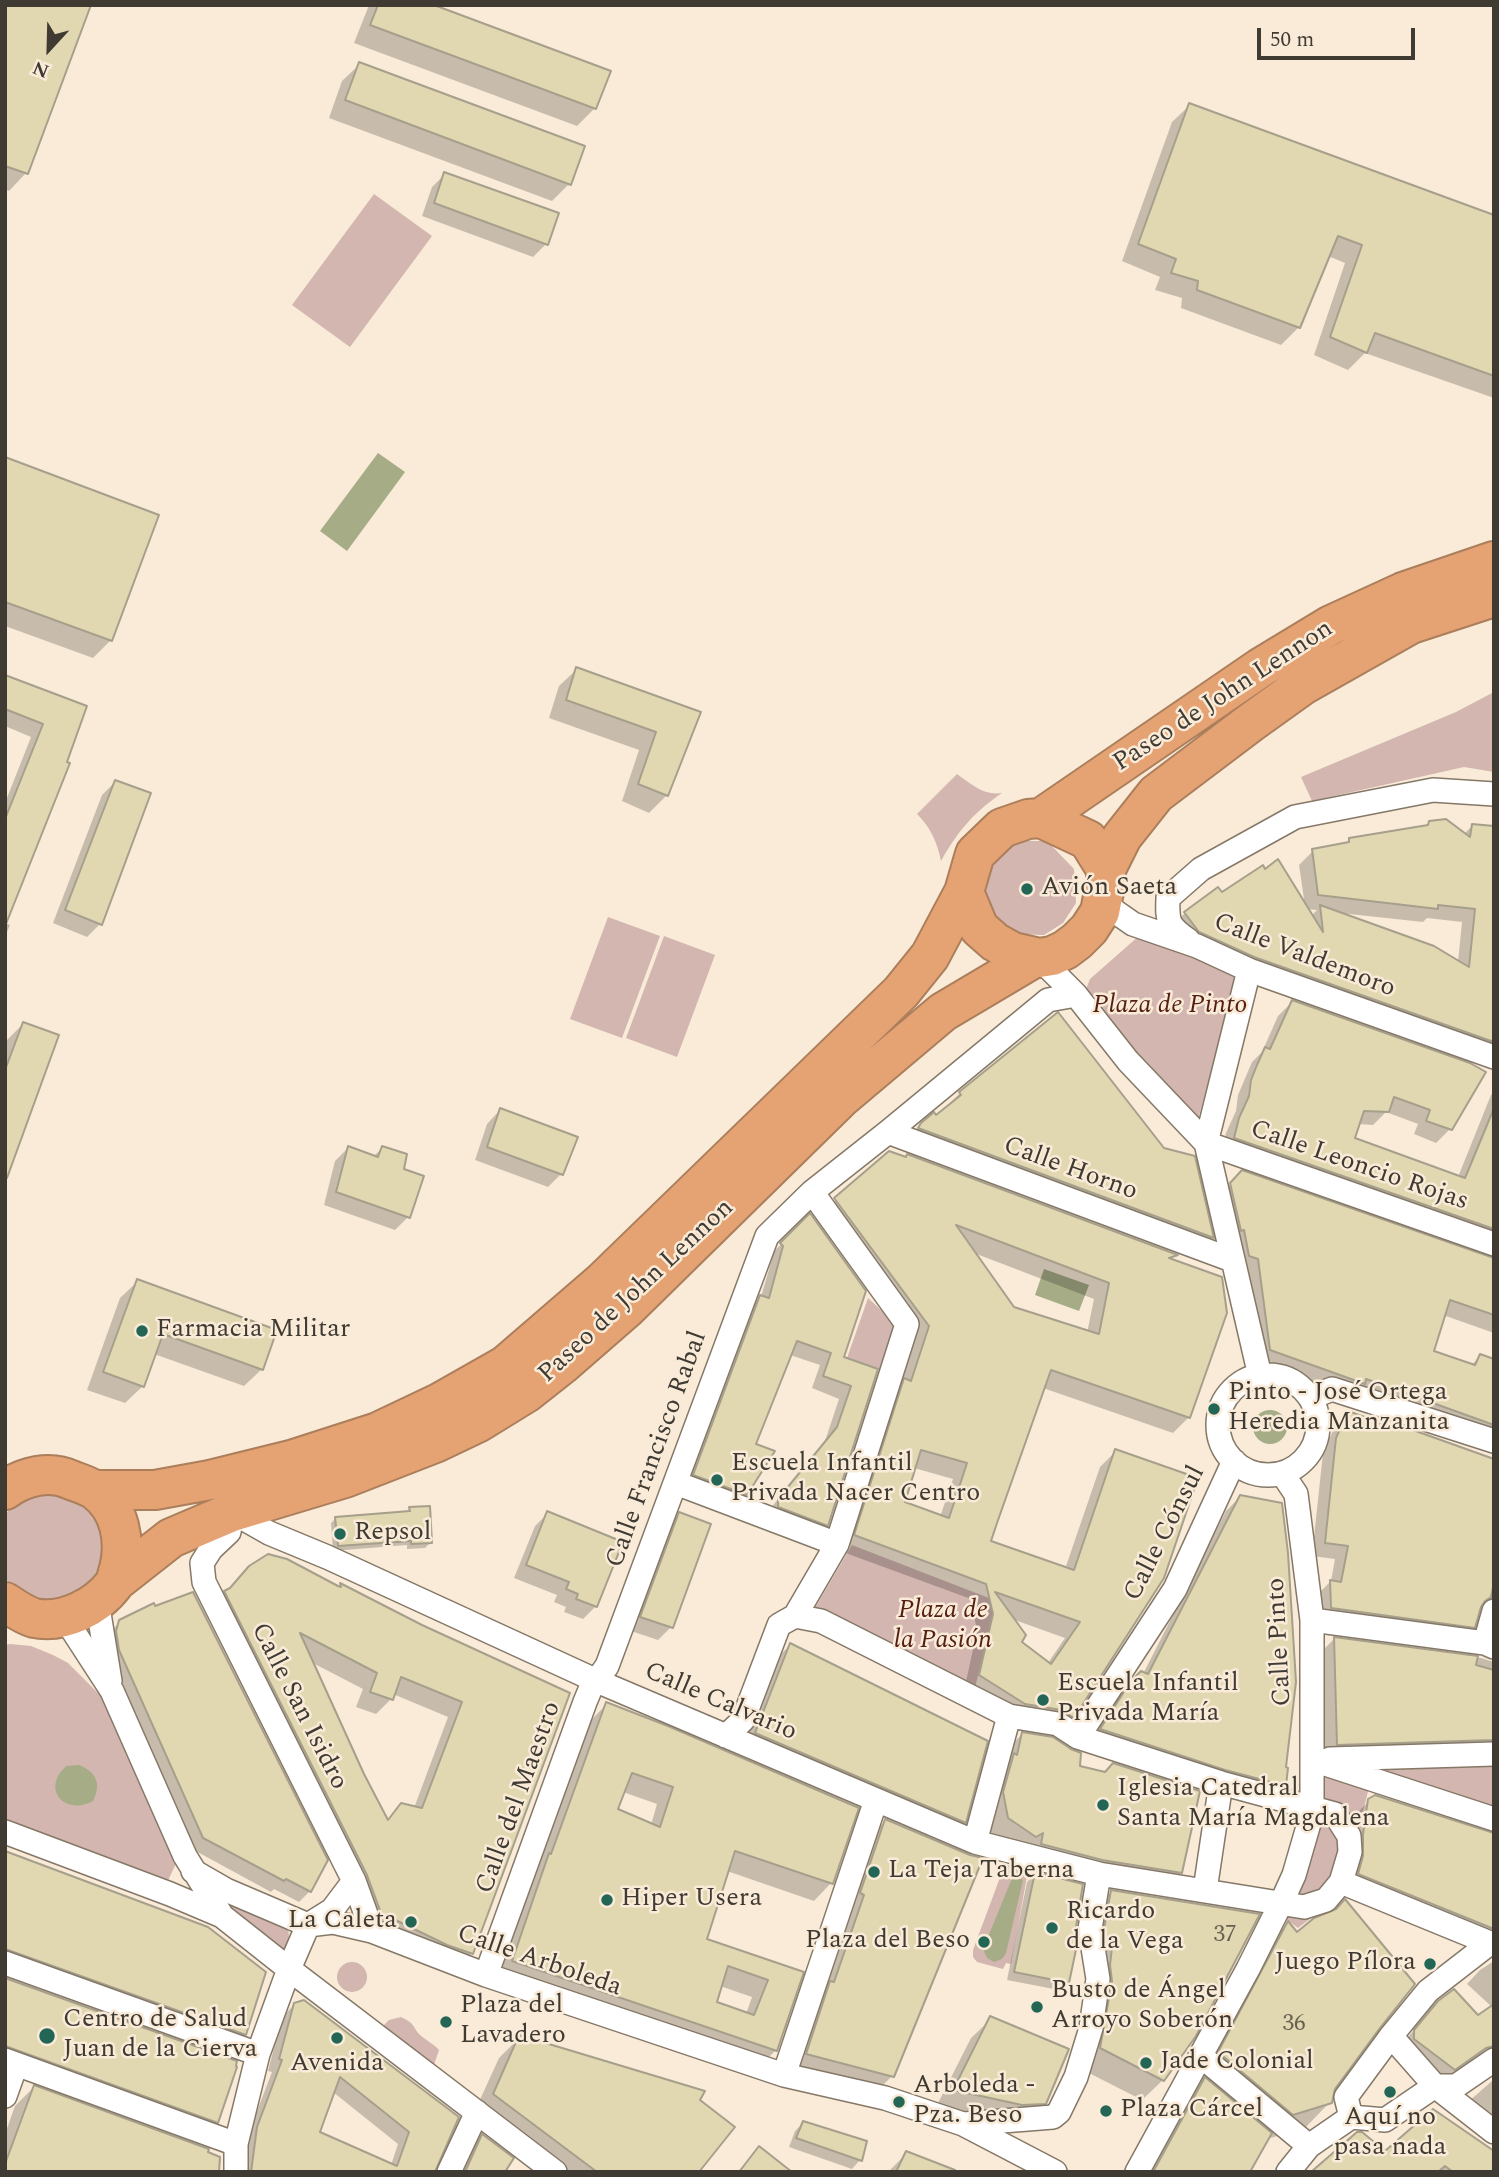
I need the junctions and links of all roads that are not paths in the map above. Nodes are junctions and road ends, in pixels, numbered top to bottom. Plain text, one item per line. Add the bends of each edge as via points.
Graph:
1 (1494, 561) edge
2 (1494, 597) edge
3 (1494, 794) edge
4 (1041, 818) junction
5 (1105, 882) junction
6 (964, 892) junction
7 (1197, 946) junction
8 (1037, 958) junction
9 (1250, 970) junction
10 (1076, 995) junction
11 (1493, 1055) edge
12 (888, 1132) junction
13 (1206, 1143) junction
14 (812, 1192) junction
15 (1494, 1244) edge
16 (1232, 1260) junction
17 (1260, 1376) junction
18 (1310, 1398) junction
19 (1494, 1441) edge
20 (1234, 1461) junction
21 (1282, 1473) junction
22 (676, 1483) junction
23 (5, 1490) edge
24 (95, 1490) junction
25 (232, 1512) junction
26 (836, 1544) junction
27 (92, 1600) junction
28 (5, 1602) edge
29 (1494, 1611) edge
30 (795, 1616) junction
31 (1311, 1620) junction
32 (1490, 1645) edge
33 (597, 1681) junction
34 (112, 1691) junction
35 (1009, 1716) junction
36 (726, 1736) junction
37 (1078, 1737) junction
38 (1494, 1754) edge
39 (1313, 1760) junction
40 (1222, 1783) junction
41 (876, 1800) junction
42 (1312, 1810) junction
43 (1494, 1819) edge
44 (5, 1832) edge
45 (975, 1842) junction
46 (193, 1871) junction
47 (1098, 1874) junction
48 (354, 1881) junction
49 (1341, 1882) junction
50 (1205, 1890) junction
51 (170, 1894) junction
52 (1282, 1900) junction
53 (222, 1916) junction
54 (308, 1925) junction
55 (372, 1931) junction
56 (1492, 1943) edge
57 (5, 1963) edge
58 (289, 1969) junction
59 (486, 1975) junction
60 (1391, 2036) junction
61 (258, 2054) junction
62 (1200, 2056) junction
63 (1494, 2060) edge
64 (11, 2062) edge
65 (784, 2076) junction
66 (1435, 2086) junction
67 (5, 2096) edge
68 (477, 2112) junction
69 (1351, 2117) junction
70 (963, 2124) junction
71 (1494, 2132) edge
72 (236, 2144) junction
73 (1309, 2146) junction
74 (236, 2172) edge
75 (449, 2172) edge
76 (555, 2172) edge
77 (1055, 2172) edge
78 (1137, 2172) edge
79 (1288, 2172) edge

1 - 4 highway, Paseo de John Lennon via 1403,592 1331,625 1260,668
2 - 5 highway, Paseo de John Lennon via 1411,624 1303,685 1250,723 1156,794 1122,837
3 - 7 street via 1433,790 1295,817 1201,869 1168,898 1167,919 1173,930
4 - 5 highway via 1088,840
4 - 6 highway via 1002,828 975,855
5 - 7 street, Calle Valdemoro via 1113,910 1133,924
5 - 8 highway via 1100,912 1089,929 1052,956
6 - 8 highway via 979,928 1013,952
6 - 24 highway, Paseo de John Lennon via 930,956 901,992 601,1283 506,1365 378,1432 291,1460 155,1490
7 - 9 street, Calle Valdemoro
8 - 10 street
8 - 25 highway, Paseo de John Lennon via 943,1012 841,1098 626,1309 526,1394 435,1443 345,1478
9 - 11 street, Calle Valdemoro
9 - 13 street
10 - 12 street via 1048,1000
10 - 13 street via 1128,1061
12 - 14 street
12 - 16 street, Calle Horno
13 - 15 street, Calle Leoncio Rojas
13 - 16 street
14 - 22 street, Calle Francisco Rabal via 767,1236
14 - 26 street via 907,1324
16 - 17 street
17 - 18 street via 1287,1379
17 - 20 street via 1234,1389 1219,1415 1222,1444
18 - 19 street via 1332,1389
18 - 21 street via 1317,1413 1315,1443 1296,1466
20 - 21 street via 1256,1473
20 - 37 street, Calle Cónsul via 1175,1589
21 - 31 street, Calle Pinto via 1296,1494
22 - 26 street
22 - 33 street, Calle Francisco Rabal via 607,1667
23 - 24 highway via 36,1476 56,1475
24 - 27 highway via 111,1508 123,1551
25 - 27 highway, Paseo de John Lennon via 171,1538
25 - 33 street, Calle Calvario via 269,1533
25 - 48 street, Calle San Isidro via 229,1532 202,1563 204,1582
26 - 30 street
27 - 28 highway via 48,1620 31,1617
27 - 34 street
27 - 34 street
29 - 32 street
30 - 35 street via 821,1621
30 - 36 street via 779,1625 743,1720
31 - 32 street
31 - 39 street, Calle Pinto
33 - 36 street, Calle Calvario
33 - 59 street, Calle del Maestro via 585,1702
34 - 46 street
35 - 37 street via 1058,1724
35 - 45 street
36 - 41 street, Calle Calvario
37 - 40 street
38 - 39 street
39 - 42 street, Calle Pinto
39 - 43 street
40 - 42 street
40 - 50 street
41 - 45 street, Calle Calvario
41 - 65 street
42 - 49 street via 1335,1814 1349,1836 1350,1853
42 - 52 street, Calle Pinto
44 - 51 street
45 - 47 street, Calle Calvario
46 - 51 street
46 - 53 street
46 - 54 street, Calle Arboleda
47 - 50 street, Calle Calvario
47 - 70 street via 1090,1929 1098,1979 1091,2028 1059,2112 1053,2118
48 - 54 street via 331,1910
48 - 55 street, Calle San Isidro
49 - 52 street, Calle Calvario via 1326,1900 1304,1907
49 - 56 street
50 - 52 street, Calle Calvario
51 - 53 street
52 - 62 street, Calle Pinto
53 - 58 street
54 - 55 street, Calle Arboleda via 332,1922
54 - 58 street
55 - 59 street, Calle Arboleda
56 - 60 street via 1428,1991
57 - 61 street
58 - 61 street
58 - 68 street
59 - 65 street, Calle Arboleda
60 - 66 street
60 - 69 street via 1346,2097
61 - 72 street
62 - 73 street
62 - 78 street, Calle Pinto
63 - 66 street via 1456,2085
64 - 67 street
64 - 72 street
65 - 70 street, Calle Arboleda via 885,2098
66 - 69 street via 1385,2120
66 - 71 street
68 - 75 street
68 - 76 street
69 - 73 street
70 - 77 street, Calle Arboleda
72 - 74 street
73 - 79 street

